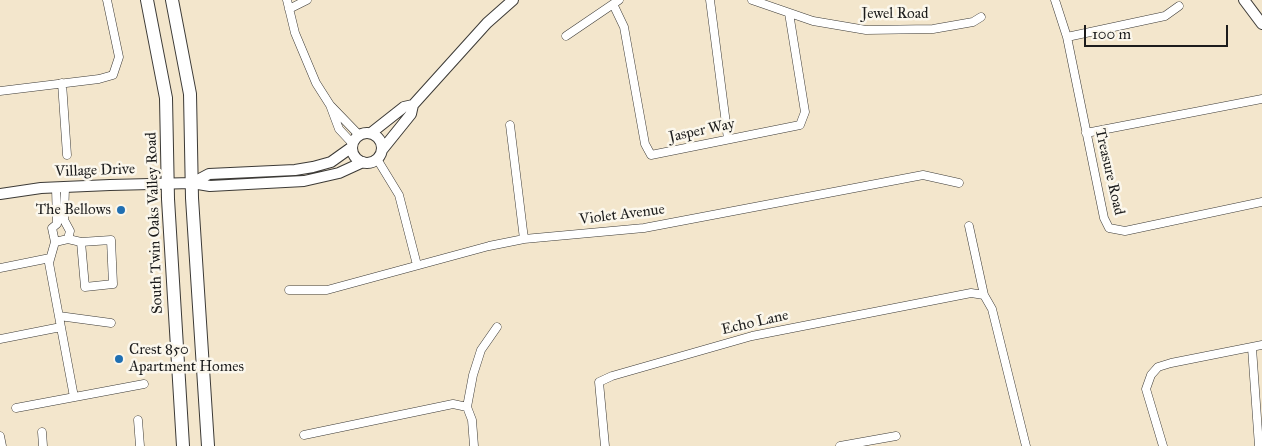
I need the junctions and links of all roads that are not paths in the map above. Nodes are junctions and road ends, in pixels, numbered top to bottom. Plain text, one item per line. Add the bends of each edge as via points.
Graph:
1 (107, 0) edge
2 (147, 0) edge
3 (172, 0) edge
4 (287, 0) edge
5 (307, 0) edge
6 (513, 0) edge
7 (710, 0) edge
8 (752, 0) edge
9 (1055, 0) edge
10 (1244, 0) edge
11 (616, 2) edge
12 (1179, 6) dead end
13 (289, 9) junction
14 (789, 13) junction
15 (981, 17) dead end
16 (1262, 24) edge
17 (566, 36) dead end
18 (1067, 37) junction
19 (62, 83) junction
20 (0, 91) edge
21 (1262, 99) edge
22 (413, 105) junction
23 (510, 125) dead end
24 (371, 133) junction
25 (1086, 133) junction
26 (728, 139) junction
27 (354, 142) junction
28 (380, 154) junction
29 (67, 155) dead end
30 (363, 162) junction
31 (192, 183) junction
32 (960, 183) dead end
33 (168, 184) junction
34 (60, 188) junction
35 (0, 194) edge
36 (1262, 202) edge
37 (969, 226) dead end
38 (524, 239) junction
39 (68, 240) junction
40 (55, 242) junction
41 (81, 242) junction
42 (50, 258) junction
43 (417, 265) junction
44 (0, 268) edge
45 (289, 290) dead end
46 (984, 295) junction
47 (59, 316) junction
48 (111, 323) dead end
49 (60, 327) junction
50 (497, 328) dead end
51 (0, 339) edge
52 (1262, 346) edge
53 (1252, 348) junction
54 (144, 384) dead end
55 (74, 397) junction
56 (467, 407) junction
57 (16, 408) dead end
58 (138, 420) dead end
59 (42, 432) dead end
60 (304, 435) dead end
61 (896, 436) dead end
62 (43, 446) edge
63 (140, 446) edge
64 (183, 446) edge
65 (208, 446) edge
66 (474, 446) edge
67 (605, 446) edge
68 (840, 446) edge
69 (1026, 446) edge
70 (1163, 446) edge
71 (1259, 446) edge

1 - 19 street via 119,57 112,74 99,79
2 - 33 main road, South Twin Oaks Valley Road via 166,98
3 - 31 main road via 190,94
4 - 13 street
5 - 13 street
6 - 22 street via 487,23
7 - 26 street
8 - 14 street, Jewel Road
9 - 18 street, Treasure Road
10 - 16 street
11 - 17 street
11 - 26 street, Jasper Way via 624,27 645,144 651,155
12 - 18 street via 1165,16
13 - 27 street via 316,83
14 - 15 street, Jewel Road via 813,21 866,30 933,29 973,22
14 - 26 street, Jasper Way via 805,112 800,124
18 - 25 street, Treasure Road
19 - 20 street
19 - 29 street
21 - 25 street
22 - 24 street via 404,107
22 - 28 street via 411,114
23 - 38 street
24 - 27 street
24 - 28 street via 381,141
25 - 36 street, Treasure Road via 1104,218 1110,228 1117,231
27 - 30 street via 356,158
27 - 31 street, Village Drive via 331,162 313,167 209,174
28 - 30 street
28 - 43 street via 399,195
30 - 31 street, Village Drive via 340,173 304,181 210,186
31 - 33 street, Village Drive
31 - 65 main road
32 - 38 street, Violet Avenue via 923,175 644,228
33 - 34 street, Village Drive
33 - 64 main road, South Twin Oaks Valley Road
34 - 35 street, Village Drive
34 - 39 street via 64,220 70,231
34 - 40 street via 57,224 52,228
37 - 46 street
38 - 43 street, Violet Avenue
39 - 40 street
39 - 41 street
40 - 42 street
41 - 41 street via 111,240 113,284 85,286
42 - 44 street
42 - 47 street
43 - 45 street, Violet Avenue via 327,290
46 - 67 street, Echo Lane via 971,292 752,336 612,376 599,382
46 - 69 street via 992,309
47 - 48 street
47 - 49 street
49 - 51 street
49 - 55 street
50 - 56 street via 481,350
52 - 53 street
53 - 70 street via 1158,367 1146,389
53 - 71 street
54 - 55 street
55 - 57 street
56 - 60 street via 453,404
56 - 66 street via 472,420
58 - 63 street
59 - 62 street
61 - 68 street

